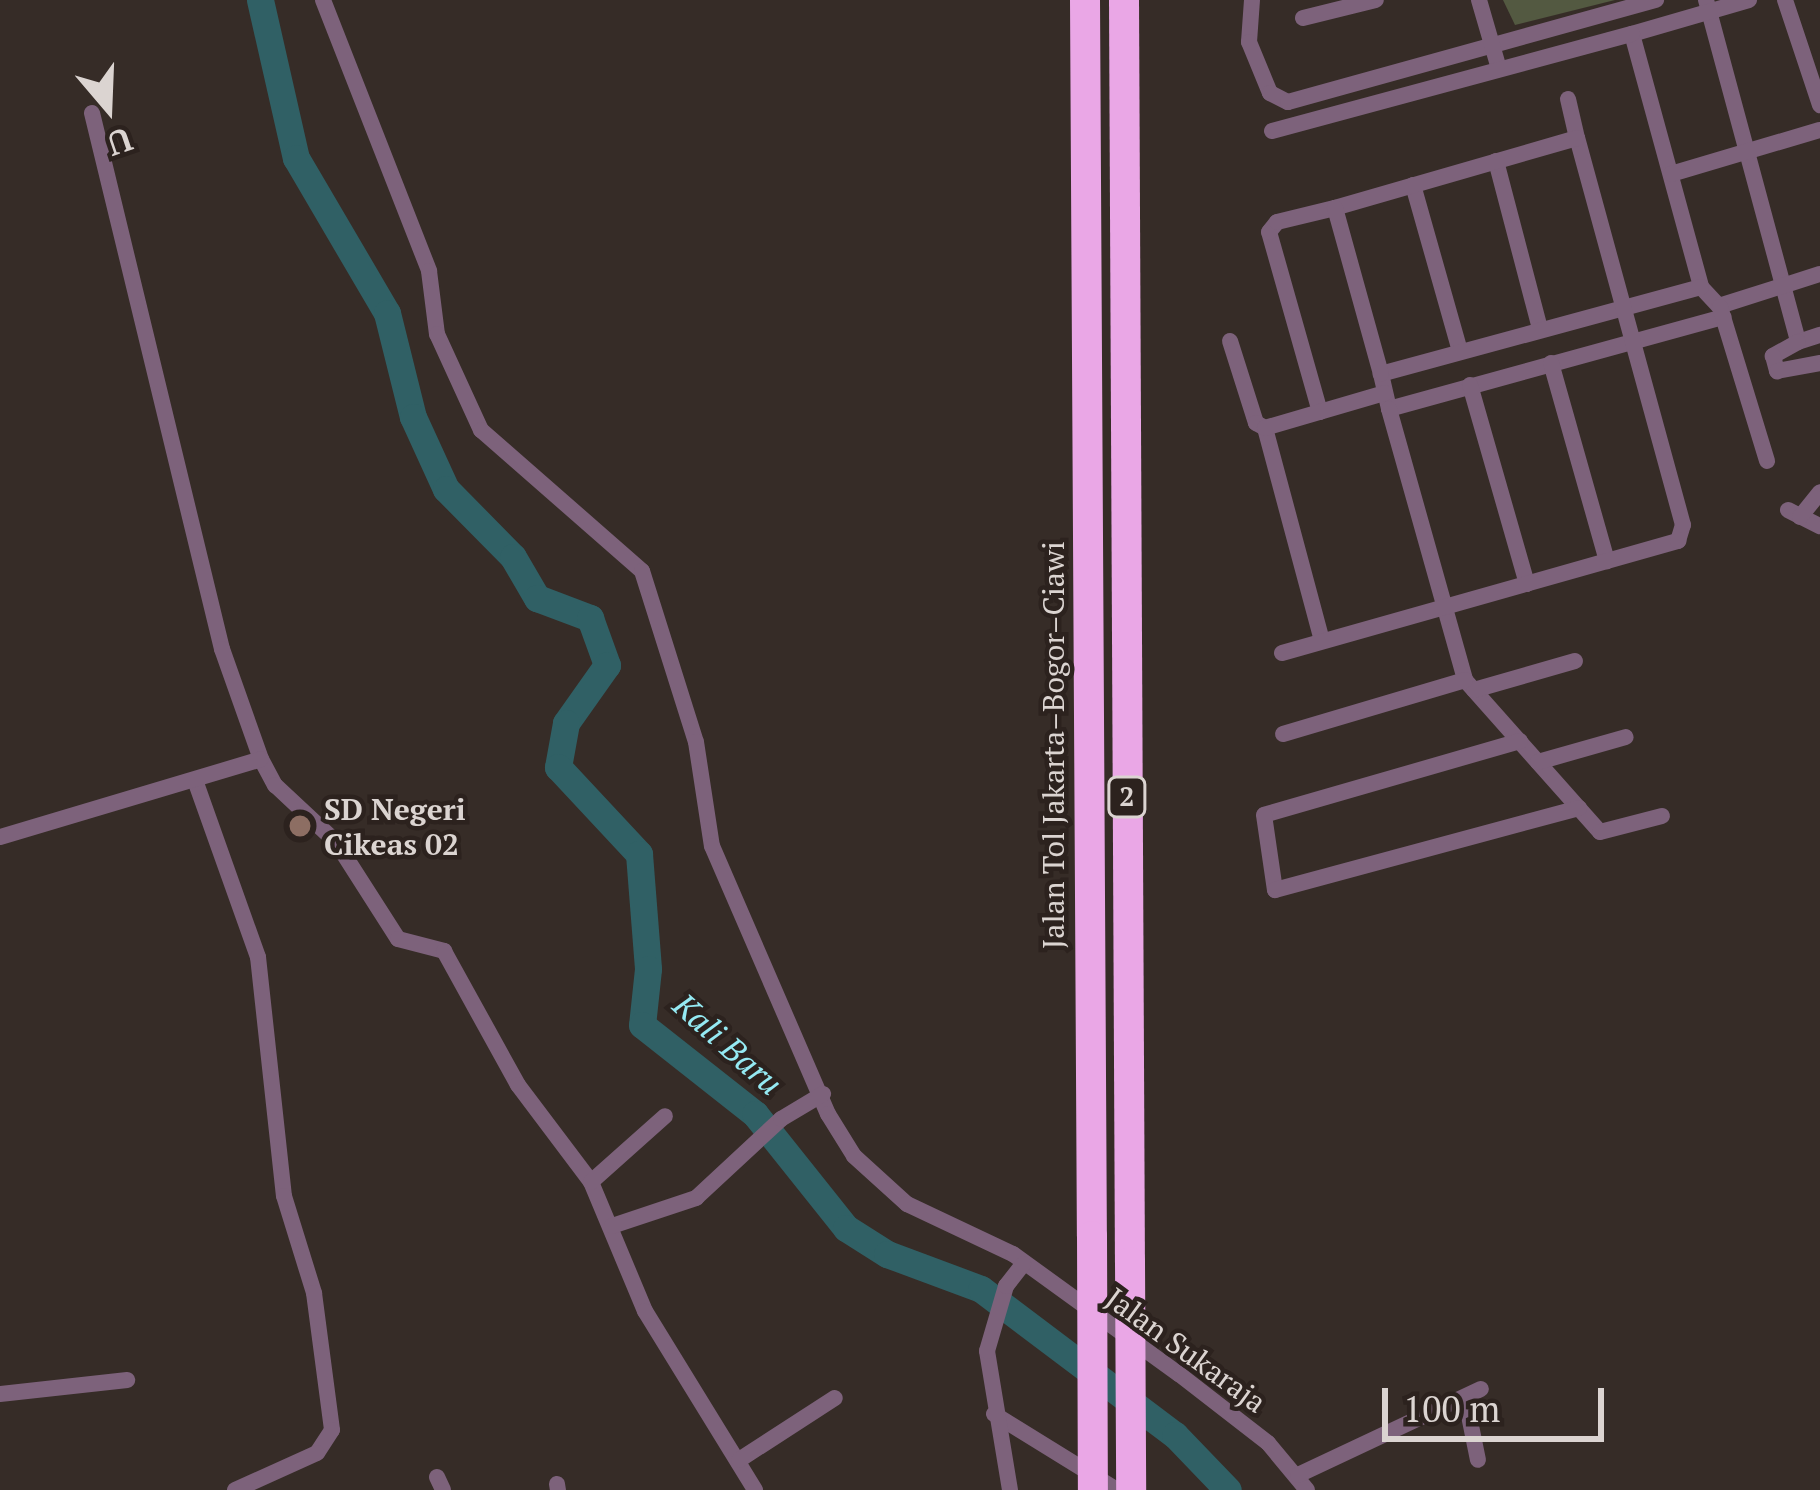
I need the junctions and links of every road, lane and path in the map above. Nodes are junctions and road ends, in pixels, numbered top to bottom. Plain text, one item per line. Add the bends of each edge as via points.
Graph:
1 (323, 0) edge
2 (1085, 0) edge
3 (1124, 0) edge
4 (1252, 0) edge
5 (1376, 0) edge
6 (1480, 0) edge
7 (1656, 0) edge
8 (1750, 0) edge
9 (1785, 0) edge
10 (1337, 5) edge
11 (1708, 7) edge
12 (1303, 19) dead end
13 (1632, 34) junction
14 (1492, 45) junction
15 (1812, 52) edge
16 (1499, 69) junction
17 (1568, 99) dead end
18 (1820, 106) edge
19 (92, 112) dead end
20 (1272, 130) dead end
21 (1820, 130) edge
22 (1577, 138) junction
23 (1747, 152) junction
24 (1496, 160) junction
25 (1671, 174) junction
26 (1413, 185) junction
27 (1335, 208) junction
28 (1820, 274) edge
29 (1701, 287) junction
30 (1784, 288) junction
31 (1626, 308) junction
32 (1722, 312) junction
33 (1540, 329) junction
34 (1125, 333) junction
35 (1086, 334) junction
36 (1820, 335) edge
37 (1634, 339) junction
38 (1230, 341) dead end
39 (1798, 342) junction
40 (1460, 351) junction
41 (1551, 363) junction
42 (1820, 363) edge
43 (1470, 385) junction
44 (1385, 392) junction
45 (1320, 412) junction
46 (1265, 428) junction
47 (1767, 461) dead end
48 (1820, 492) edge
49 (1820, 526) edge
50 (1607, 561) junction
51 (1527, 584) junction
52 (1444, 607) junction
53 (1322, 641) junction
54 (1282, 652) dead end
55 (1575, 661) dead end
56 (1470, 685) junction
57 (1283, 734) dead end
58 (1625, 736) dead end
59 (1520, 741) junction
60 (261, 759) junction
61 (1538, 762) junction
62 (196, 783) junction
63 (1579, 808) junction
64 (1662, 815) dead end
65 (0, 837) edge
66 (824, 1094) junction
67 (665, 1116) dead end
68 (591, 1182) junction
69 (612, 1226) junction
70 (1023, 1264) junction
71 (127, 1379) dead end
72 (0, 1394) edge
73 (835, 1398) dead end
74 (994, 1414) junction
75 (739, 1460) junction
76 (1478, 1460) dead end
77 (1302, 1483) edge
78 (235, 1490) edge
79 (755, 1490) edge
80 (1010, 1490) edge
81 (1094, 1490) edge
82 (1117, 1490) edge
83 (1131, 1490) edge

1 - 66 street, Jalan Sukaraja via 429,271 436,334 481,430 642,571 696,742 712,846
2 - 35 highway, Jalan Tol Jakarta–Bogor–Ciawi / 2
3 - 34 highway, 2
4 - 14 street via 1249,42 1270,93 1288,102
5 - 10 street
6 - 14 street
7 - 14 street
8 - 11 street
9 - 15 street
10 - 12 street
11 - 13 street
11 - 23 street
13 - 16 street
13 - 25 street
14 - 16 street
15 - 18 street
16 - 20 street
17 - 22 street
19 - 60 street via 222,650
21 - 23 street
22 - 24 street
22 - 31 street
23 - 25 street
23 - 30 street
24 - 26 street
24 - 33 street
25 - 29 street
26 - 27 street
26 - 40 street
27 - 44 street
27 - 45 street via 1276,222 1269,232
28 - 30 street
29 - 31 street
29 - 32 street
30 - 32 street
30 - 39 street
31 - 33 street
31 - 37 street
32 - 37 street
32 - 47 street
33 - 40 street
34 - 35 highway
34 - 83 highway, 2, bridge
35 - 81 highway, Jalan Tol Jakarta–Bogor–Ciawi / 2, bridge
36 - 39 street
37 - 41 street
37 - 50 street via 1683,525 1678,541
38 - 46 street via 1256,423
39 - 42 street via 1773,356 1777,371
40 - 44 street
41 - 43 street
41 - 50 street
43 - 44 street
43 - 51 street
44 - 45 street
44 - 52 street
45 - 46 street
46 - 53 street
48 - 49 street via 1794,513
50 - 51 street
51 - 52 street
52 - 53 street
52 - 56 street
53 - 54 street
55 - 56 street
56 - 57 street
56 - 59 street
58 - 61 street
59 - 61 street
59 - 63 street via 1264,815 1276,890
60 - 62 street
60 - 68 street via 274,785 335,842 398,939 444,951 518,1085
61 - 63 street
62 - 65 street
62 - 78 street via 258,957 284,1196 314,1293 332,1430 316,1453
63 - 64 street via 1600,832
66 - 69 street via 781,1119 696,1198
66 - 70 street, Jalan Sukaraja via 828,1114 868,1173 907,1204 974,1231
67 - 68 street
68 - 69 street
69 - 75 street via 645,1311
70 - 74 street via 1006,1286 987,1351
70 - 77 street, Jalan Sukaraja via 1194,1386
71 - 72 street
73 - 75 street
74 - 80 street
74 - 82 street
75 - 79 street
76 - 77 street via 1473,1395

